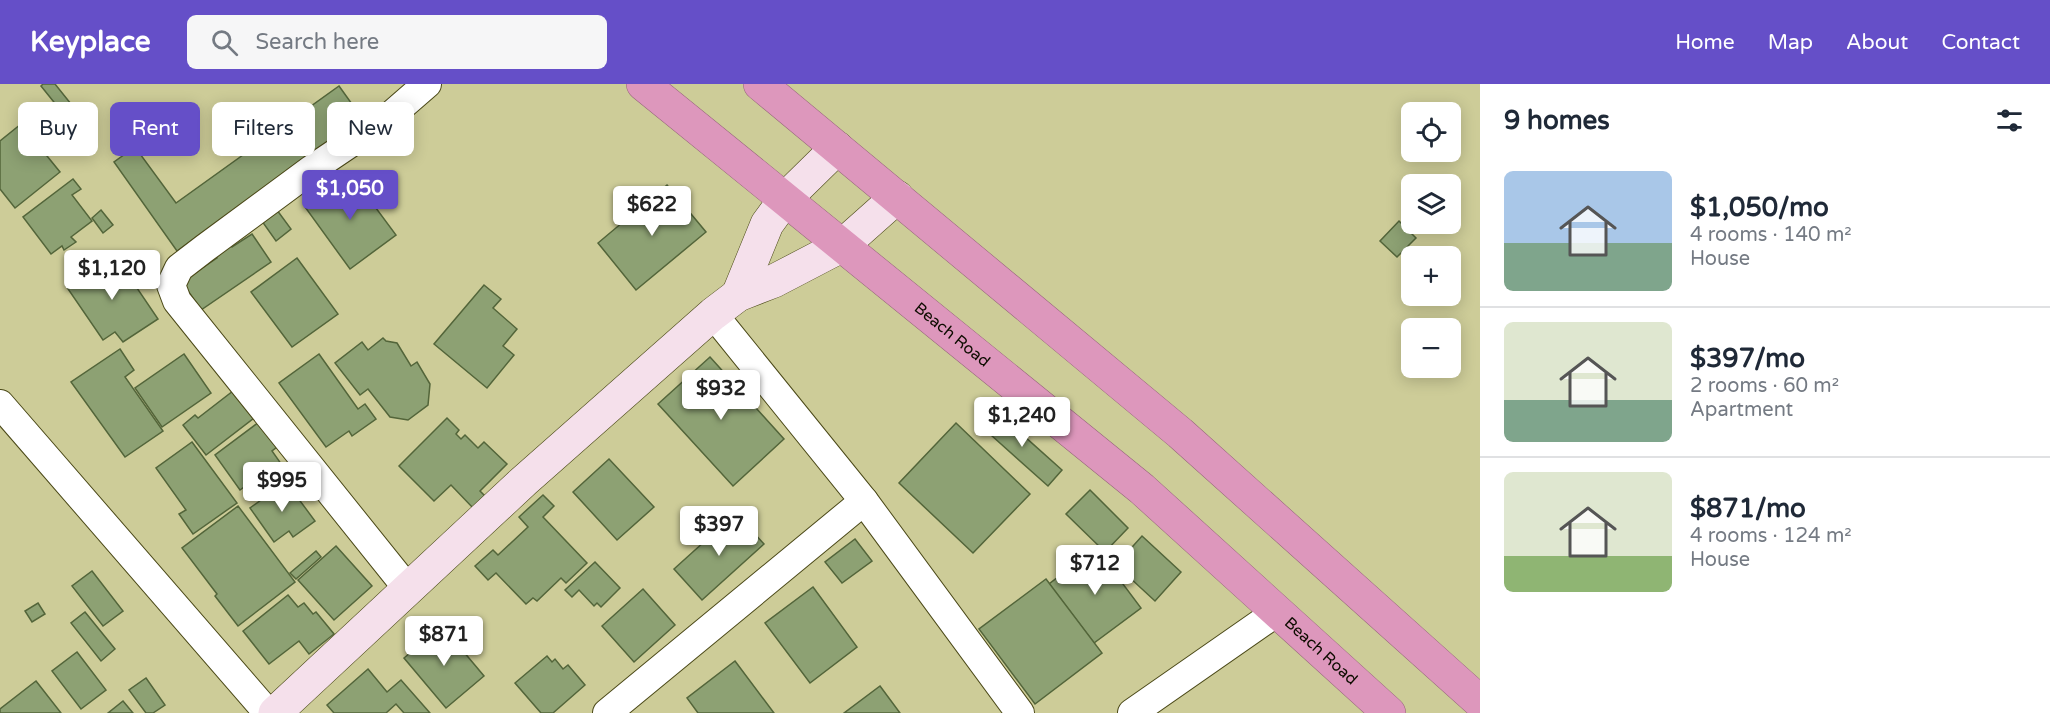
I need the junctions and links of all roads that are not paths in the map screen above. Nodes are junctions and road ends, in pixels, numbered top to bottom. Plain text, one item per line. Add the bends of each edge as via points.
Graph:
1 (427, 84) edge
2 (643, 84) edge
3 (760, 84) edge
4 (837, 148) junction
5 (897, 197) junction
6 (786, 198) junction
7 (843, 245) junction
8 (725, 304) junction
9 (0, 404) edge
10 (864, 501) junction
11 (408, 590) junction
12 (1277, 612) junction
13 (1480, 702) edge
14 (268, 713) edge
15 (275, 713) edge
16 (607, 713) edge
17 (1020, 713) edge
18 (1132, 713) edge
19 (1389, 713) edge

1 - 11 street via 388,117 179,268 171,285 177,301
2 - 6 highway, Beach Road
3 - 4 highway
4 - 5 highway
4 - 6 street
5 - 7 street
5 - 13 highway via 1180,433
6 - 7 highway, Beach Road
6 - 8 street via 767,224
7 - 8 street
7 - 12 highway, Beach Road via 1142,489
8 - 10 street
8 - 11 street via 524,481
9 - 14 street
10 - 16 street
10 - 17 street
11 - 15 street
12 - 18 street
12 - 19 highway, Beach Road

